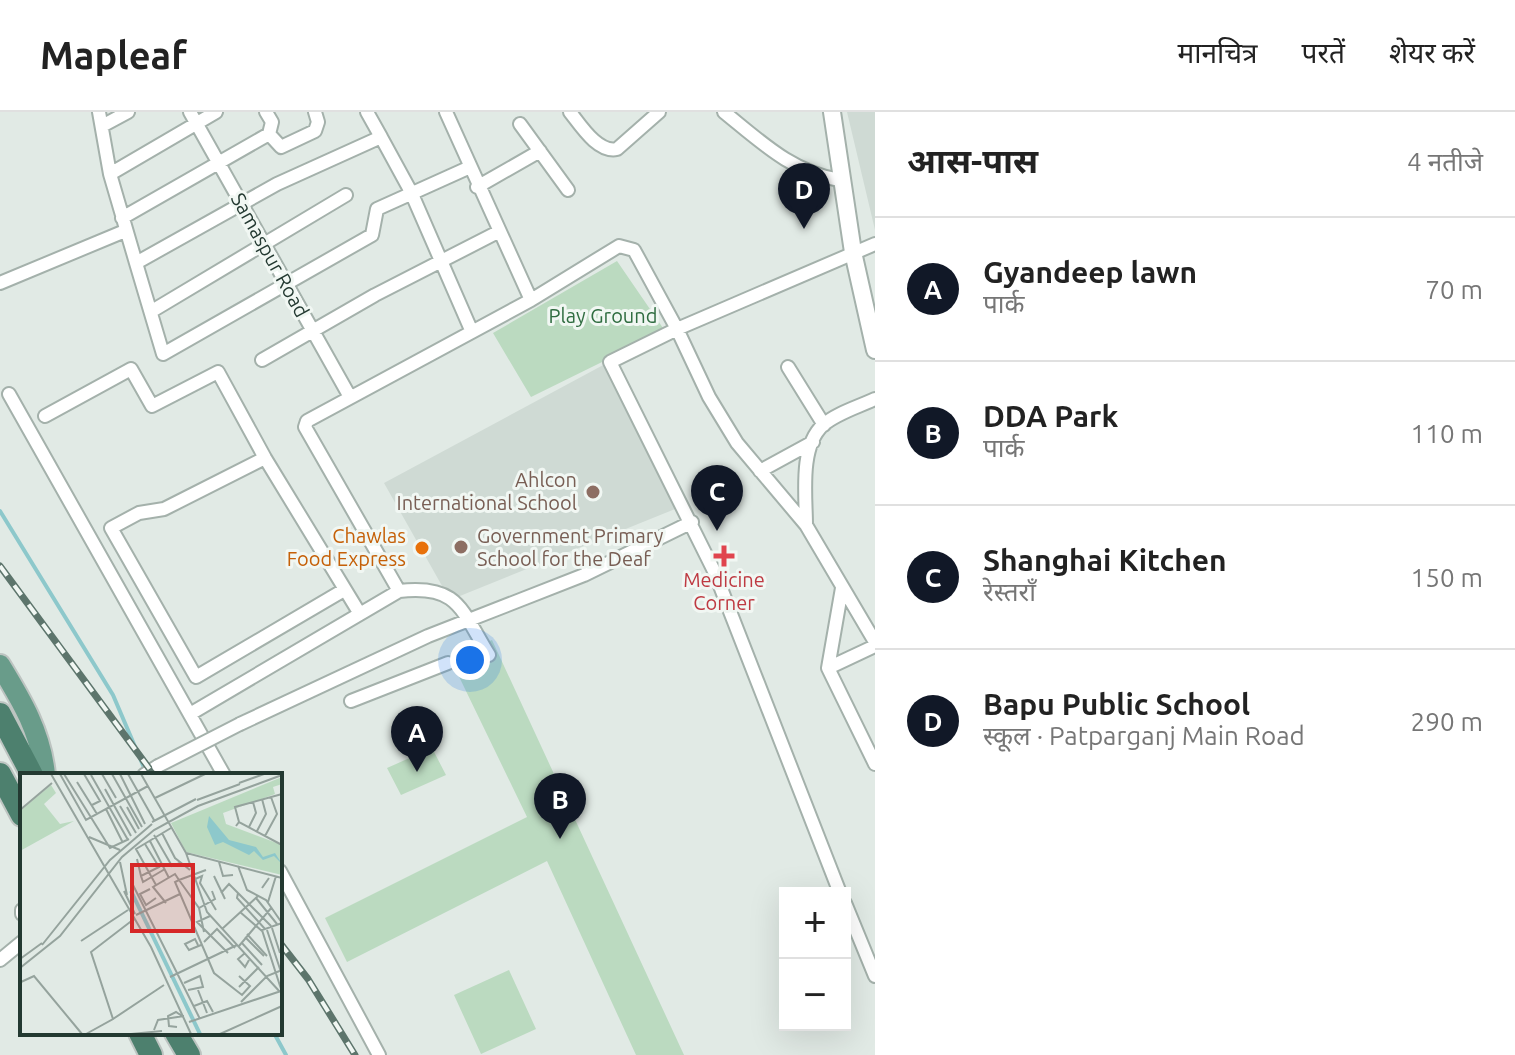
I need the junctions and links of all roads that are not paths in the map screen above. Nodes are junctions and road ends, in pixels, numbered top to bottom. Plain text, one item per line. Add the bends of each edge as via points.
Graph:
1 (99, 112) edge
2 (128, 112) edge
3 (216, 112) edge
4 (266, 112) edge
5 (315, 112) edge
6 (367, 112) edge
7 (446, 112) edge
8 (570, 112) edge
9 (659, 112) edge
10 (724, 112) edge
11 (832, 112) edge
12 (193, 118) edge
13 (520, 124) dead end
14 (102, 126) junction
15 (269, 134) junction
16 (381, 137) junction
17 (540, 151) junction
18 (219, 163) junction
19 (468, 168) junction
20 (110, 174) junction
21 (840, 180) junction
22 (477, 187) junction
23 (568, 190) dead end
24 (411, 192) junction
25 (346, 195) dead end
26 (243, 203) junction
27 (124, 224) junction
28 (498, 232) junction
29 (264, 242) junction
30 (875, 244) edge
31 (853, 252) junction
32 (440, 261) junction
33 (136, 263) junction
34 (286, 282) junction
35 (0, 283) edge
36 (531, 300) junction
37 (152, 311) junction
38 (872, 322) edge
39 (677, 329) junction
40 (313, 330) junction
41 (472, 332) junction
42 (875, 350) edge
43 (262, 360) dead end
44 (788, 367) dead end
45 (9, 394) dead end
46 (350, 397) junction
47 (875, 399) edge
48 (45, 416) dead end
49 (824, 425) junction
50 (813, 442) junction
51 (265, 458) junction
52 (760, 471) junction
53 (692, 522) junction
54 (806, 525) junction
55 (842, 588) junction
56 (344, 590) junction
57 (399, 591) junction
58 (360, 614) junction
59 (467, 620) junction
60 (875, 644) edge
61 (489, 655) dead end
62 (448, 663) dead end
63 (0, 665) edge
64 (828, 668) junction
65 (196, 677) junction
66 (177, 689) junction
67 (351, 701) dead end
68 (190, 714) junction
69 (0, 715) edge
70 (875, 764) edge
71 (31, 773) edge
72 (45, 773) edge
73 (147, 773) edge
74 (223, 773) edge
75 (0, 774) edge
76 (20, 811) edge
77 (282, 875) edge
78 (838, 887) edge
79 (851, 918) edge
80 (20, 944) edge
81 (0, 960) edge
82 (875, 976) edge
83 (141, 1035) edge
84 (177, 1035) edge
85 (151, 1055) edge
86 (189, 1055) edge
87 (379, 1055) edge

1 - 14 street
2 - 14 street
3 - 12 street
4 - 15 street via 272,122
5 - 15 street via 315,131 289,145 281,147
6 - 16 street
7 - 19 street
8 - 9 street via 610,150
10 - 21 street via 791,165
11 - 21 street
12 - 18 street, Samaspur Road
12 - 20 street
13 - 17 street
14 - 20 street
15 - 18 street
16 - 24 street
16 - 26 street
17 - 22 street
17 - 23 street
18 - 26 street, Samaspur Road
18 - 27 street
19 - 22 street
19 - 24 street
20 - 27 street
21 - 31 street
22 - 28 street
24 - 32 street
24 - 34 street via 374,212 372,235
25 - 29 street
26 - 29 street, Samaspur Road
26 - 33 street
27 - 33 street
27 - 35 street
28 - 32 street
28 - 36 street
29 - 34 street, Samaspur Road
29 - 37 street
30 - 31 street
31 - 38 street
31 - 39 street
32 - 40 street
32 - 41 street
33 - 37 street
34 - 37 street via 163,354
34 - 40 street, Samaspur Road
36 - 39 street via 627,246
36 - 41 street
38 - 42 street
39 - 52 street via 709,397
39 - 53 street via 610,362
40 - 43 street
40 - 46 street, Samaspur Road
41 - 46 street
44 - 49 street
45 - 66 street
46 - 57 street via 305,427
47 - 49 street
48 - 51 street via 131,369 152,406 218,372
49 - 50 street
50 - 52 street
50 - 54 street via 807,464
51 - 56 street
51 - 65 street via 164,509 139,513 111,528
52 - 54 street
53 - 59 street via 584,575
53 - 78 street
54 - 55 street
55 - 60 street
55 - 64 street
56 - 58 street
56 - 65 street
57 - 58 street
57 - 59 street via 426,588 447,594
58 - 68 street
59 - 61 street
59 - 73 street, bridge via 240,724
60 - 64 street
62 - 67 street
63 - 72 main road via 26,708 42,748
64 - 70 street
65 - 66 street
66 - 68 street
68 - 74 street
69 - 71 highway
75 - 76 highway
77 - 87 street
79 - 82 street
80 - 81 street
83 - 85 highway
84 - 86 highway

